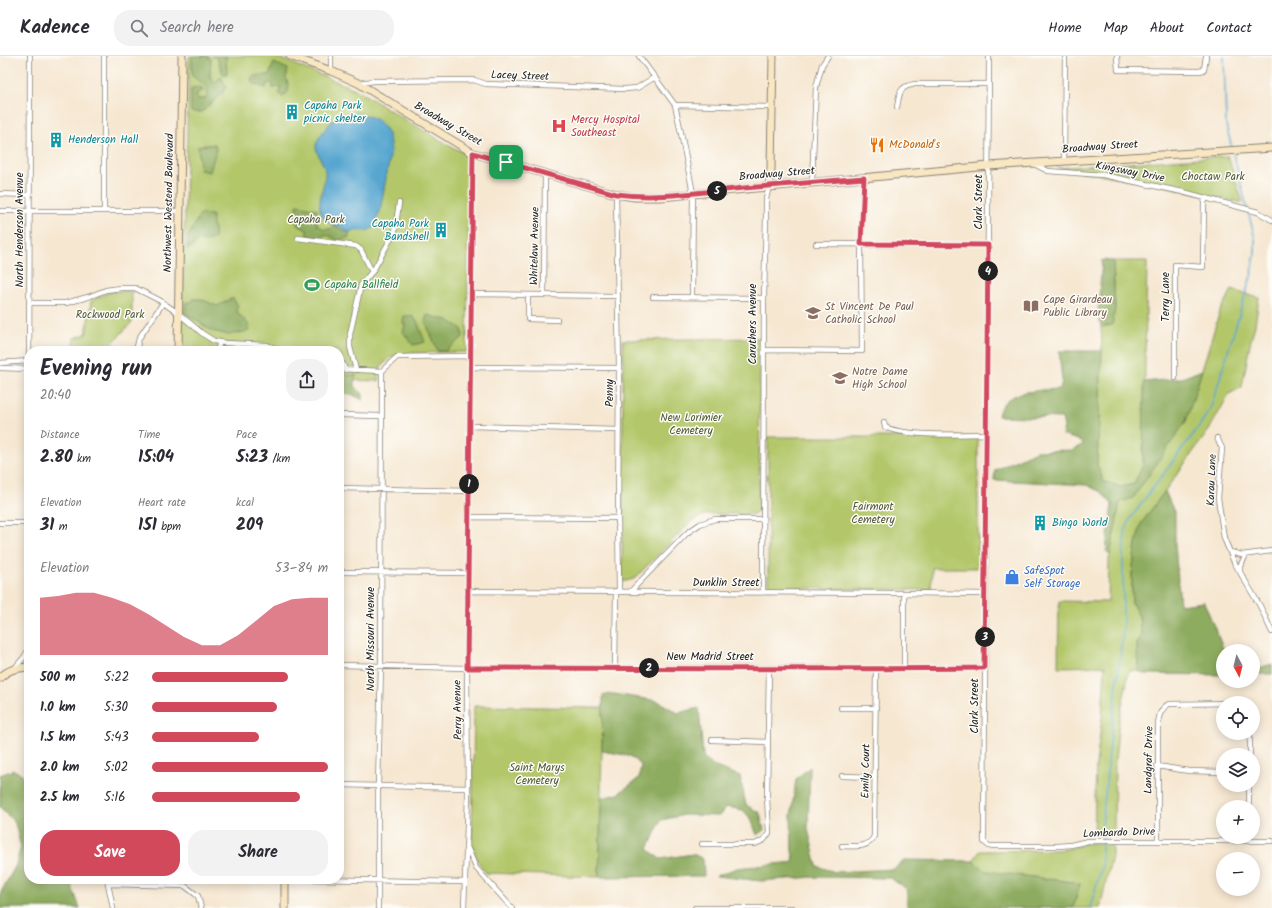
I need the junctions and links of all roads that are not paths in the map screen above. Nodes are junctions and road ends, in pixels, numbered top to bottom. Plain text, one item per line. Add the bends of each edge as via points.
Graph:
1 (30, 56) edge
2 (104, 56) edge
3 (182, 56) edge
4 (290, 56) edge
5 (331, 56) edge
6 (639, 56) edge
7 (773, 56) edge
8 (828, 56) edge
9 (989, 56) edge
10 (1066, 56) edge
11 (1117, 56) edge
12 (1206, 56) edge
13 (331, 71) junction
14 (655, 77) junction
15 (358, 83) junction
16 (990, 84) junction
17 (675, 105) junction
18 (772, 107) junction
19 (897, 107) dead end
20 (1272, 148) edge
21 (473, 153) junction
22 (1064, 160) junction
23 (1030, 163) junction
24 (989, 166) junction
25 (545, 174) junction
26 (864, 178) junction
27 (812, 182) junction
28 (769, 186) junction
29 (693, 193) junction
30 (0, 194) edge
31 (616, 194) junction
32 (30, 195) junction
33 (1206, 198) junction
34 (398, 203) dead end
35 (0, 210) edge
36 (29, 211) junction
37 (104, 211) junction
38 (180, 211) junction
39 (1272, 220) edge
40 (298, 238) dead end
41 (816, 244) dead end
42 (861, 244) junction
43 (988, 245) junction
44 (372, 272) junction
45 (472, 294) junction
46 (528, 295) junction
47 (544, 295) junction
48 (617, 296) junction
49 (654, 297) dead end
50 (692, 297) junction
51 (764, 298) junction
52 (29, 303) junction
53 (164, 303) junction
54 (178, 313) junction
55 (557, 320) dead end
56 (219, 342) junction
57 (28, 346) edge
58 (137, 346) edge
59 (178, 346) edge
60 (219, 346) edge
61 (269, 346) edge
62 (764, 350) junction
63 (471, 356) junction
64 (24, 361) edge
65 (0, 363) edge
66 (344, 367) edge
67 (470, 367) junction
68 (0, 368) edge
69 (619, 368) junction
70 (24, 369) edge
71 (345, 370) joint
72 (356, 370) junction
73 (382, 371) junction
74 (1175, 378) dead end
75 (344, 415) edge
76 (381, 416) junction
77 (884, 422) dead end
78 (470, 426) junction
79 (620, 430) junction
80 (986, 434) junction
81 (1217, 438) dead end
82 (344, 488) edge
83 (382, 490) junction
84 (469, 491) junction
85 (469, 516) junction
86 (618, 518) junction
87 (763, 519) junction
88 (24, 522) edge
89 (0, 523) edge
90 (1272, 551) edge
91 (1230, 552) junction
92 (1246, 555) junction
93 (1240, 571) junction
94 (344, 572) edge
95 (381, 572) junction
96 (468, 573) junction
97 (468, 591) junction
98 (618, 592) junction
99 (630, 592) junction
100 (763, 592) junction
101 (904, 593) junction
102 (985, 594) junction
103 (1272, 632) edge
104 (24, 657) edge
105 (344, 666) edge
106 (381, 666) junction
107 (24, 667) edge
108 (15, 668) junction
109 (467, 668) junction
110 (616, 668) junction
111 (769, 668) junction
112 (984, 668) junction
113 (876, 669) junction
114 (904, 669) junction
115 (3, 671) edge
116 (0, 678) edge
117 (1216, 703) edge
118 (841, 708) dead end
119 (876, 708) junction
120 (712, 740) dead end
121 (768, 742) junction
122 (1157, 766) junction
123 (1216, 772) edge
124 (842, 776) dead end
125 (876, 778) junction
126 (344, 785) edge
127 (378, 786) junction
128 (468, 788) junction
129 (983, 828) joint
130 (1216, 839) edge
131 (1158, 840) junction
132 (1260, 840) edge
133 (1272, 841) edge
134 (702, 844) dead end
135 (842, 846) dead end
136 (467, 847) junction
137 (344, 880) edge
138 (378, 880) junction
139 (464, 882) junction
140 (109, 884) joint
141 (285, 884) edge
142 (113, 908) edge
143 (201, 908) edge
144 (285, 908) edge
145 (378, 908) edge
146 (464, 908) edge
147 (512, 908) edge
148 (695, 908) edge
149 (792, 908) edge

1 - 32 street, North Henderson Avenue
2 - 37 street
3 - 38 main road, Northwest Westend Boulevard
4 - 13 main road, Broadway Street
5 - 13 street
6 - 14 street
7 - 18 main road, Caruthers Avenue
8 - 27 street via 822,65 816,87
9 - 16 street, Clark Street
10 - 22 street
11 - 12 street via 1118,70 1199,71 1204,70
13 - 15 main road, Broadway Street
14 - 15 street, Lacey Street via 637,88 486,84 474,80
14 - 17 street
15 - 21 main road, Broadway Street
16 - 19 street via 907,85 899,95
16 - 24 street, Clark Street
17 - 18 street
17 - 29 street
18 - 28 main road, Caruthers Avenue
20 - 22 main road, Broadway Street
21 - 25 main road, Broadway Street
21 - 45 street, Perry Avenue
22 - 23 main road, Broadway Street
23 - 24 main road, Broadway Street
23 - 33 street, Kingsway Drive via 1048,171 1103,175
24 - 26 main road, Broadway Street
24 - 43 street, Clark Street
25 - 31 main road, Broadway Street
25 - 47 street, Whitelaw Avenue
26 - 27 main road, Broadway Street
26 - 42 street
27 - 28 main road, Broadway Street
28 - 29 main road, Broadway Street
28 - 51 street, Caruthers Avenue via 766,198
29 - 31 main road, Broadway Street via 646,197
29 - 50 street
30 - 32 street
31 - 48 street, Penny
32 - 36 street, North Henderson Avenue
33 - 39 street, Kingsway Drive via 1258,212
33 - 74 street, Terry Lane via 1203,267 1175,265
34 - 44 street via 395,231
35 - 36 street
36 - 37 street
36 - 52 street, North Henderson Avenue
37 - 38 street
38 - 54 main road, Northwest Westend Boulevard
40 - 44 street via 356,246 361,250
41 - 42 street
42 - 43 street
42 - 62 street via 862,351
43 - 80 street, Clark Street
44 - 72 street via 361,285 350,334 350,347
45 - 46 street, Whitelaw Avenue
45 - 63 street, Perry Avenue
46 - 47 street, Whitelaw Avenue
46 - 55 street via 528,319
47 - 48 street
48 - 69 street, Penny
49 - 50 street
50 - 51 street
51 - 62 street, Caruthers Avenue
52 - 53 street via 66,303 106,290 135,288
52 - 57 street, North Henderson Avenue
53 - 54 street
53 - 58 street via 139,338
54 - 56 street via 203,334
54 - 59 main road, Northwest Westend Boulevard
56 - 60 street
56 - 61 street
62 - 87 street, Caruthers Avenue
63 - 67 street, Perry Avenue
63 - 73 street via 397,358
64 - 65 street
66 - 71 street
67 - 69 street
67 - 78 street, Perry Avenue
68 - 70 street
69 - 79 street, Penny
71 - 72 street
72 - 73 street
73 - 76 street, North Missouri Avenue
75 - 76 street
76 - 83 street, North Missouri Avenue
77 - 80 street via 885,427 890,430 904,432
78 - 79 street
78 - 84 street, Perry Avenue
79 - 86 street, Penny
80 - 102 street, Clark Street
81 - 91 street, Karau Lane via 1222,448 1218,498 1224,538
82 - 83 street
83 - 84 street
83 - 95 street, North Missouri Avenue
84 - 85 street, Perry Avenue
85 - 86 street
85 - 96 street, Perry Avenue
86 - 98 street, Penny
87 - 99 street via 715,519 700,524 687,533
87 - 100 street, Caruthers Avenue
88 - 89 street
90 - 92 street
91 - 92 street
91 - 93 street, Karau Lane
92 - 93 street
93 - 103 street, Karau Lane
94 - 95 street
95 - 96 street
95 - 106 street, North Missouri Avenue
96 - 97 street, Perry Avenue
97 - 98 street, Dunklin Street
97 - 109 street, Perry Avenue
98 - 99 street, Dunklin Street
98 - 110 street, Penny
99 - 100 street, Dunklin Street
100 - 101 street, Dunklin Street
101 - 102 street, Dunklin Street
101 - 114 street
102 - 112 street, Clark Street
104 - 108 street
105 - 106 street, New Madrid Street
106 - 109 street, New Madrid Street
106 - 127 street, North Missouri Avenue
107 - 108 main road
108 - 115 main road
109 - 110 street, New Madrid Street
109 - 128 street, Perry Avenue
110 - 111 street, New Madrid Street
111 - 113 street, New Madrid Street
111 - 121 street
112 - 114 street, New Madrid Street
112 - 129 street, Clark Street
113 - 114 street, New Madrid Street
113 - 119 street, Emily Court
115 - 116 main road
117 - 122 street, Landgraf Drive via 1179,703 1164,706 1159,717
118 - 119 street
119 - 125 street, Emily Court
120 - 121 street
121 - 134 street via 767,838 755,844
122 - 123 street
122 - 131 street, Landgraf Drive
124 - 125 street
125 - 135 street, Emily Court via 873,840 865,845
126 - 127 street
127 - 128 street
127 - 138 street, North Missouri Avenue
128 - 136 street, Perry Avenue
129 - 131 street, Lombardo Drive via 984,842 989,846 1058,846 1099,840
130 - 131 street, Lombardo Drive
132 - 133 street, Lombardo Drive
136 - 139 street, Perry Avenue
136 - 147 street via 476,868
137 - 138 street
138 - 139 street
138 - 145 street, North Missouri Avenue
139 - 146 street, Perry Avenue
140 - 142 street
140 - 143 street via 185,886 198,896
141 - 144 main road
148 - 149 street

